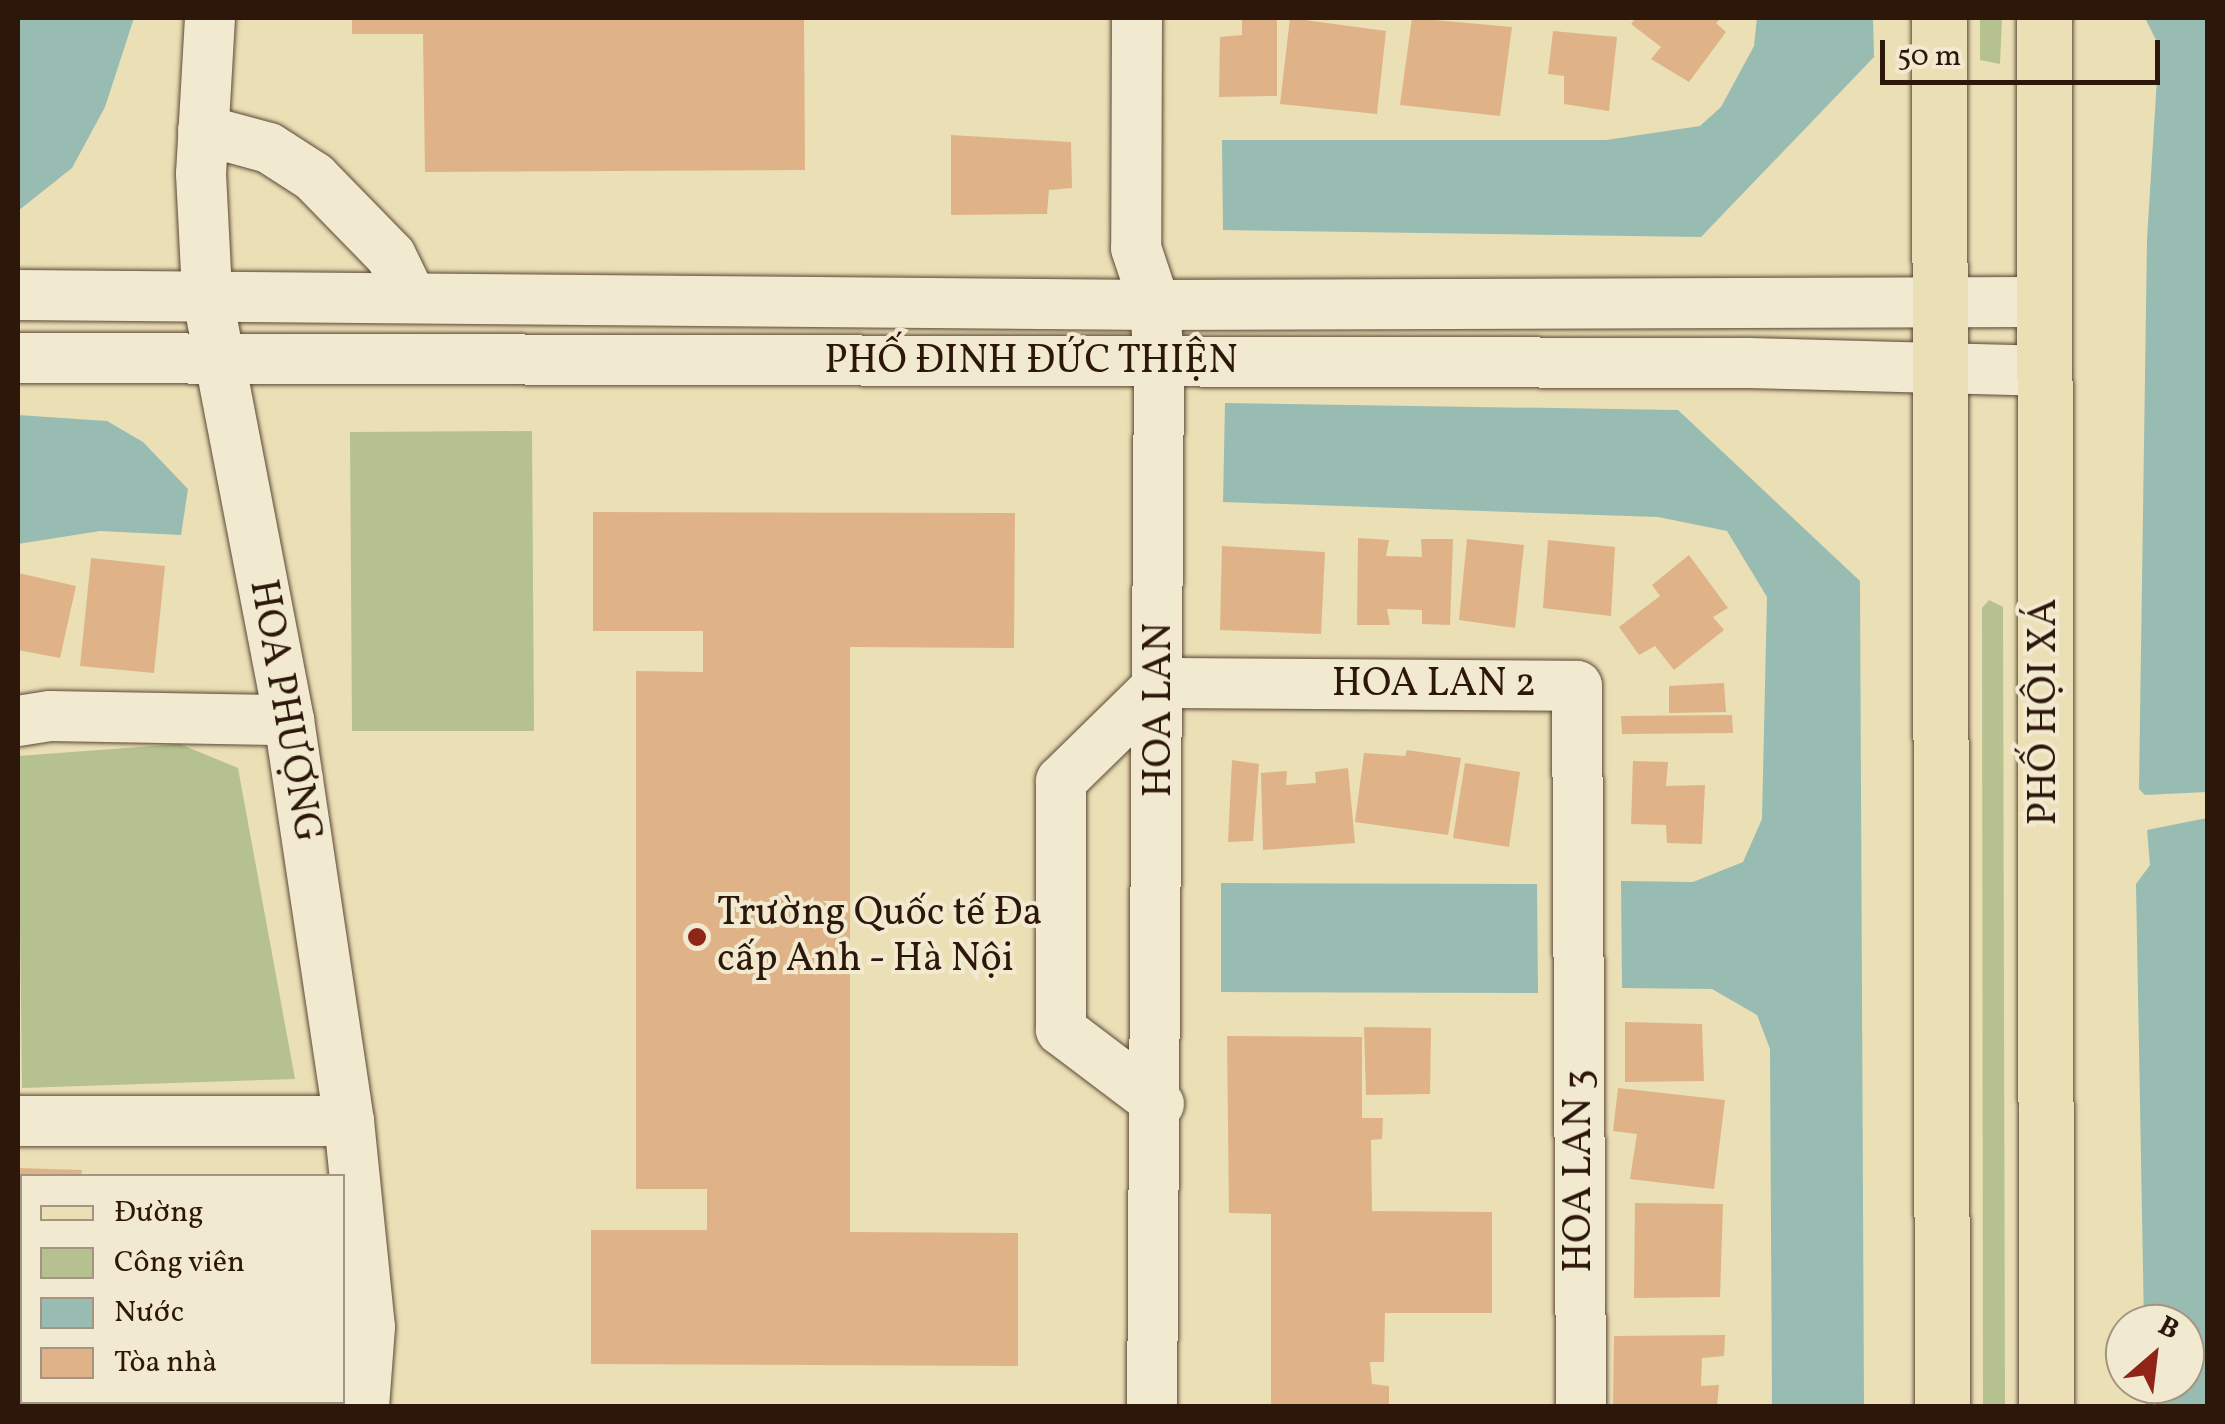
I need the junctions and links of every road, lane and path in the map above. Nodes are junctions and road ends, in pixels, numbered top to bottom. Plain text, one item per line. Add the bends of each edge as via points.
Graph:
1 (210, 18) edge
2 (1138, 18) edge
3 (1939, 18) edge
4 (2044, 18) edge
5 (203, 130) junction
6 (207, 294) junction
7 (18, 295) edge
8 (411, 297) junction
9 (1940, 301) junction
10 (2044, 302) junction
11 (1155, 305) junction
12 (219, 357) junction
13 (18, 358) edge
14 (1158, 363) junction
15 (1940, 369) junction
16 (2044, 371) junction
17 (1161, 683) junction
18 (289, 720) junction
19 (18, 721) edge
20 (1579, 936) joint
21 (1159, 1104) junction
22 (18, 1120) edge
23 (348, 1120) junction
24 (364, 1406) edge
25 (1152, 1406) edge
26 (1581, 1406) edge
27 (1942, 1406) edge
28 (2046, 1406) edge

1 - 5 street, HOA PHƯỢNG
2 - 11 street, HOA LAN via 1136,248
3 - 9 main road
4 - 10 main road, PHỐ HỘI XÁ
5 - 6 street, HOA PHƯỢNG
5 - 8 street via 268,148 314,178 391,256
6 - 7 street, PHỐ ĐINH ĐỨC THIỆN
6 - 8 street, PHỐ ĐINH ĐỨC THIỆN
6 - 12 street, HOA PHƯỢNG
8 - 11 street, PHỐ ĐINH ĐỨC THIỆN
9 - 10 street, PHỐ ĐINH ĐỨC THIỆN
9 - 11 street, PHỐ ĐINH ĐỨC THIỆN
9 - 15 main road
10 - 16 main road, PHỐ HỘI XÁ
11 - 14 street, HOA LAN
12 - 13 street, PHỐ ĐINH ĐỨC THIỆN
12 - 14 street, PHỐ ĐINH ĐỨC THIỆN
12 - 18 street, HOA PHƯỢNG
14 - 15 street, PHỐ ĐINH ĐỨC THIỆN
14 - 17 street, HOA LAN
15 - 16 street, PHỐ ĐINH ĐỨC THIỆN
15 - 27 main road
16 - 28 main road, PHỐ HỘI XÁ
17 - 20 street, HOA LAN 2 via 1577,686
17 - 21 street, HOA LAN
17 - 21 street via 1061,781 1061,1030
18 - 19 street
18 - 23 street, HOA PHƯỢNG
20 - 26 street, HOA LAN 3
21 - 25 street, HOA LAN
22 - 23 street
23 - 24 street, HOA PHƯỢNG via 370,1327

